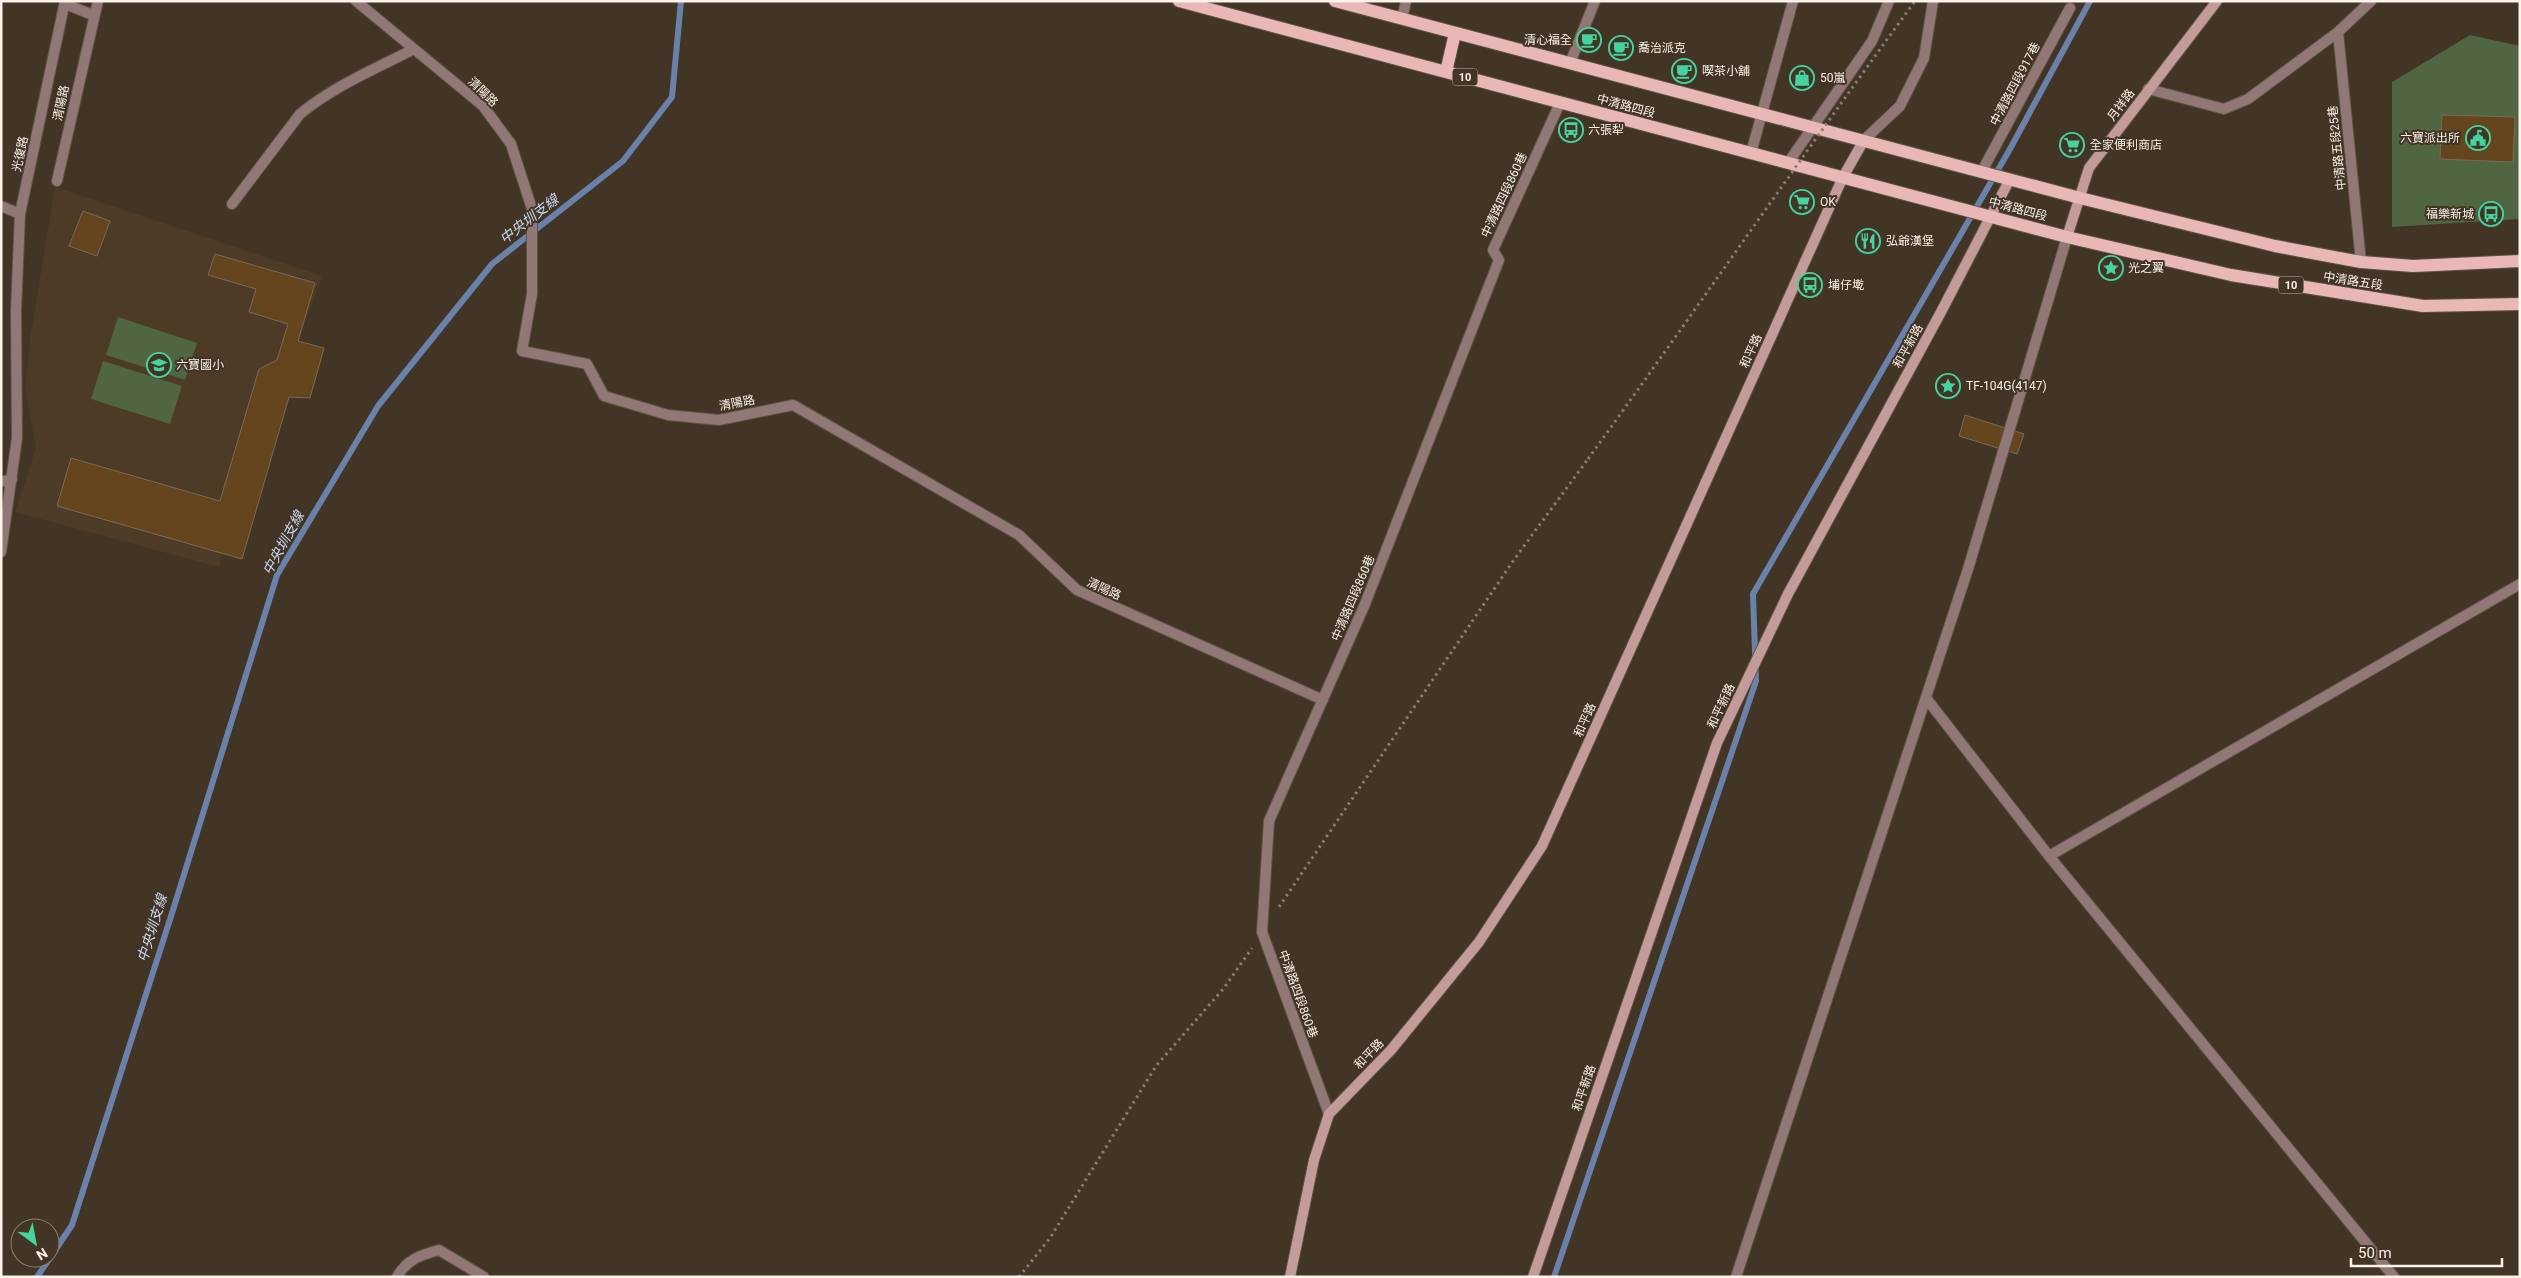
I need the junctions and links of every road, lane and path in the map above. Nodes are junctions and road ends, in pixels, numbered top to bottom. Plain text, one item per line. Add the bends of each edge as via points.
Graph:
1 (98, 1) edge
2 (356, 1) edge
3 (1179, 1) edge
4 (1335, 1) edge
5 (1406, 1) edge
6 (1595, 1) edge
7 (1793, 1) edge
8 (1889, 1) edge
9 (1915, 1) edge
10 (1933, 1) edge
11 (2217, 1) edge
12 (2371, 1) edge
13 (65, 3) edge
14 (2070, 8) dead end
15 (93, 14) junction
16 (1402, 19) junction
17 (2338, 32) junction
18 (1455, 33) junction
19 (414, 49) junction
20 (1570, 63) junction
21 (1446, 72) junction
22 (2148, 90) junction
23 (1560, 103) junction
24 (1761, 113) junction
25 (1814, 127) junction
26 (1864, 140) junction
27 (1751, 153) junction
28 (1788, 163) junction
29 (1986, 172) junction
30 (1843, 177) junction
31 (2007, 178) junction
32 (57, 180) dead end
33 (2080, 198) junction
34 (232, 204) dead end
35 (1, 206) edge
36 (20, 214) junction
37 (1986, 215) junction
38 (2067, 236) junction
39 (2520, 261) edge
40 (2361, 262) junction
41 (2520, 304) edge
42 (12, 479) junction
43 (1, 482) edge
44 (1, 552) edge
45 (2520, 584) edge
46 (1926, 698) junction
47 (1322, 700) junction
48 (2049, 856) junction
49 (1278, 908) dead end
50 (1262, 932) junction
51 (1329, 1114) junction
52 (397, 1277) edge
53 (484, 1277) edge
54 (1019, 1277) edge
55 (1290, 1277) edge
56 (1533, 1277) edge
57 (1736, 1277) edge
58 (2394, 1277) edge

1 - 15 street, 清陽路
2 - 19 street, 清陽路
3 - 21 main road, 中清路四段 / 10
4 - 16 main road
5 - 16 street
6 - 20 street
7 - 24 street
8 - 25 street via 1872,41
9 - 49 path, bridge via 1513,561
10 - 26 street via 1924,58 1900,106
11 - 22 street, 月祥路
12 - 17 street
13 - 15 street
13 - 36 street, 光復路
14 - 29 street, 中清路四段917巷
15 - 32 street, 清陽路
16 - 18 main road
17 - 22 street via 2248,99 2224,110
17 - 40 street, 中清路五段25巷
18 - 20 main road
18 - 21 main road
19 - 34 street via 326,94 300,114
19 - 47 street, 清陽路 via 483,106 511,144 532,209 532,294 522,351 586,364 604,396 668,415 719,420 792,405 1018,535 1077,590
20 - 24 main road
21 - 23 main road, 中清路四段 / 10
22 - 33 street, 月祥路 via 2089,168
23 - 27 main road, 中清路四段 / 10
23 - 47 street, 中清路四段860巷 via 1493,250 1500,260 1365,604
24 - 25 main road
24 - 27 street
25 - 26 main road
25 - 28 street
26 - 29 main road
26 - 30 street, 和平路
27 - 28 main road, 中清路四段 / 10
28 - 30 main road, 中清路四段 / 10
29 - 31 main road
30 - 37 main road, 中清路四段 / 10
30 - 51 street, 和平路 via 1542,846 1479,942 1391,1050
31 - 33 main road
31 - 37 street, 和平新路
33 - 38 street, 月祥路
33 - 40 main road, 中清路五段 via 2274,246
35 - 36 street
36 - 42 street, 光復路 via 16,312 17,438
37 - 38 main road, 中清路四段 / 10
37 - 56 street, 和平新路 via 1788,594 1718,743
38 - 41 main road, 中清路五段 / 10 via 2231,275 2358,297 2423,306
38 - 46 street via 2003,456
39 - 40 main road, 中清路五段 via 2412,266
42 - 43 street
42 - 44 street, 光復路
45 - 48 street
46 - 48 street
46 - 57 street
47 - 50 street, 中清路四段860巷 via 1269,820
48 - 58 street
50 - 51 street, 中清路四段860巷
50 - 54 path via 1224,988 1156,1066 1050,1238
51 - 55 street, 和平路 via 1314,1160
52 - 53 street via 409,1261 439,1250

